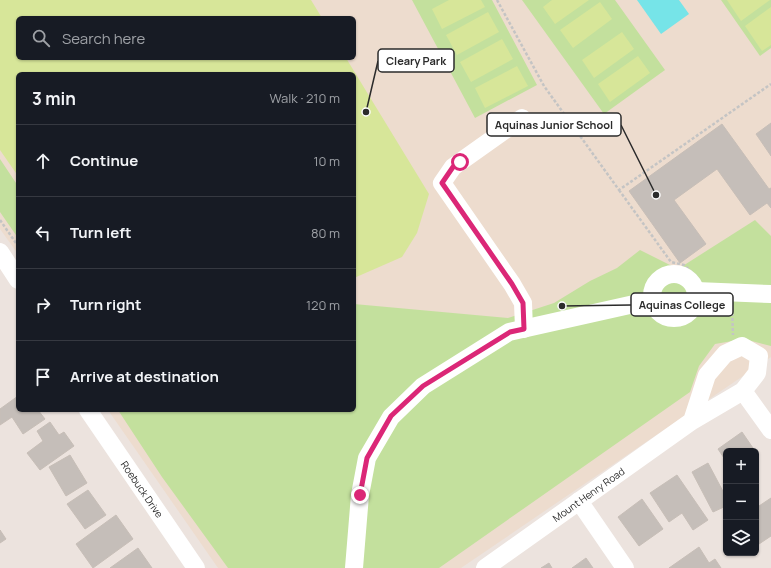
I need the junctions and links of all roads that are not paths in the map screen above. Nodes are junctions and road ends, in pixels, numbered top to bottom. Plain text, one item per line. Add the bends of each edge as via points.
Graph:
1 (522, 118) dead end
2 (0, 252) edge
3 (16, 277) edge
4 (696, 291) junction
5 (771, 294) edge
6 (652, 300) junction
7 (524, 329) junction
8 (744, 391) junction
9 (89, 412) edge
10 (692, 421) junction
11 (771, 430) edge
12 (579, 501) junction
13 (196, 568) edge
14 (354, 568) edge
15 (485, 568) edge
16 (625, 568) edge

1 - 7 street via 453,167 442,183 516,290 523,303
2 - 3 street
4 - 5 street
4 - 6 street via 689,279 671,274 658,279 654,285
4 - 6 street via 691,310 679,318 672,318 659,312
6 - 7 street
7 - 14 street via 510,332 423,386 391,416 367,458 360,495
8 - 10 street, Mount Henry Road
8 - 10 street, Mount Henry Road via 758,373 759,356 742,346 725,354 707,375
8 - 11 street
9 - 13 street, Roebuck Drive
10 - 12 street, Mount Henry Road
12 - 15 street, Mount Henry Road
12 - 16 street

